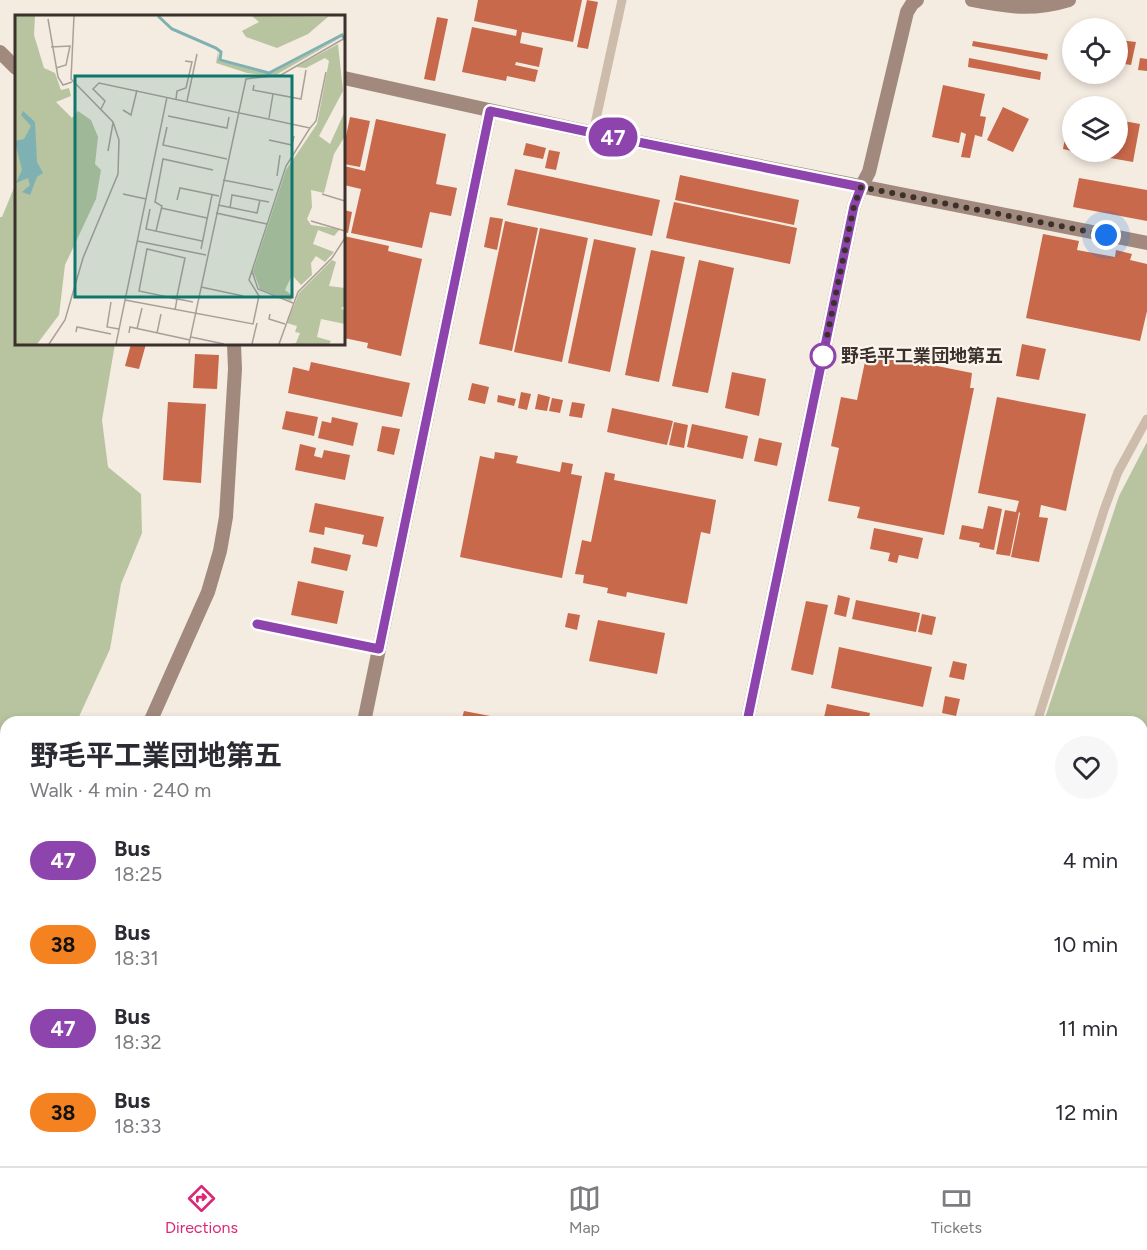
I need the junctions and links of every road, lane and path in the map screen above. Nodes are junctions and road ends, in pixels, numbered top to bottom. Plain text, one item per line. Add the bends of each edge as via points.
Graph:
1 (622, 0) edge
2 (917, 0) edge
3 (972, 0) edge
4 (1069, 0) edge
5 (0, 52) edge
6 (15, 67) edge
7 (345, 78) edge
8 (490, 111) junction
9 (593, 133) junction
10 (861, 187) junction
11 (1147, 243) edge
12 (234, 345) edge
13 (1147, 419) edge
14 (257, 624) dead end
15 (379, 649) junction
16 (153, 716) edge
17 (365, 716) edge
18 (748, 716) edge
19 (1039, 716) edge

1 - 9 street
2 - 10 street via 907,12 869,172
3 - 4 street via 1017,8
5 - 6 street
7 - 8 street
8 - 9 street
8 - 15 street
9 - 10 street
10 - 11 street
10 - 18 street
12 - 16 street via 226,517 220,551 208,592
13 - 19 street via 1118,472 1104,510
14 - 15 street
15 - 17 street

